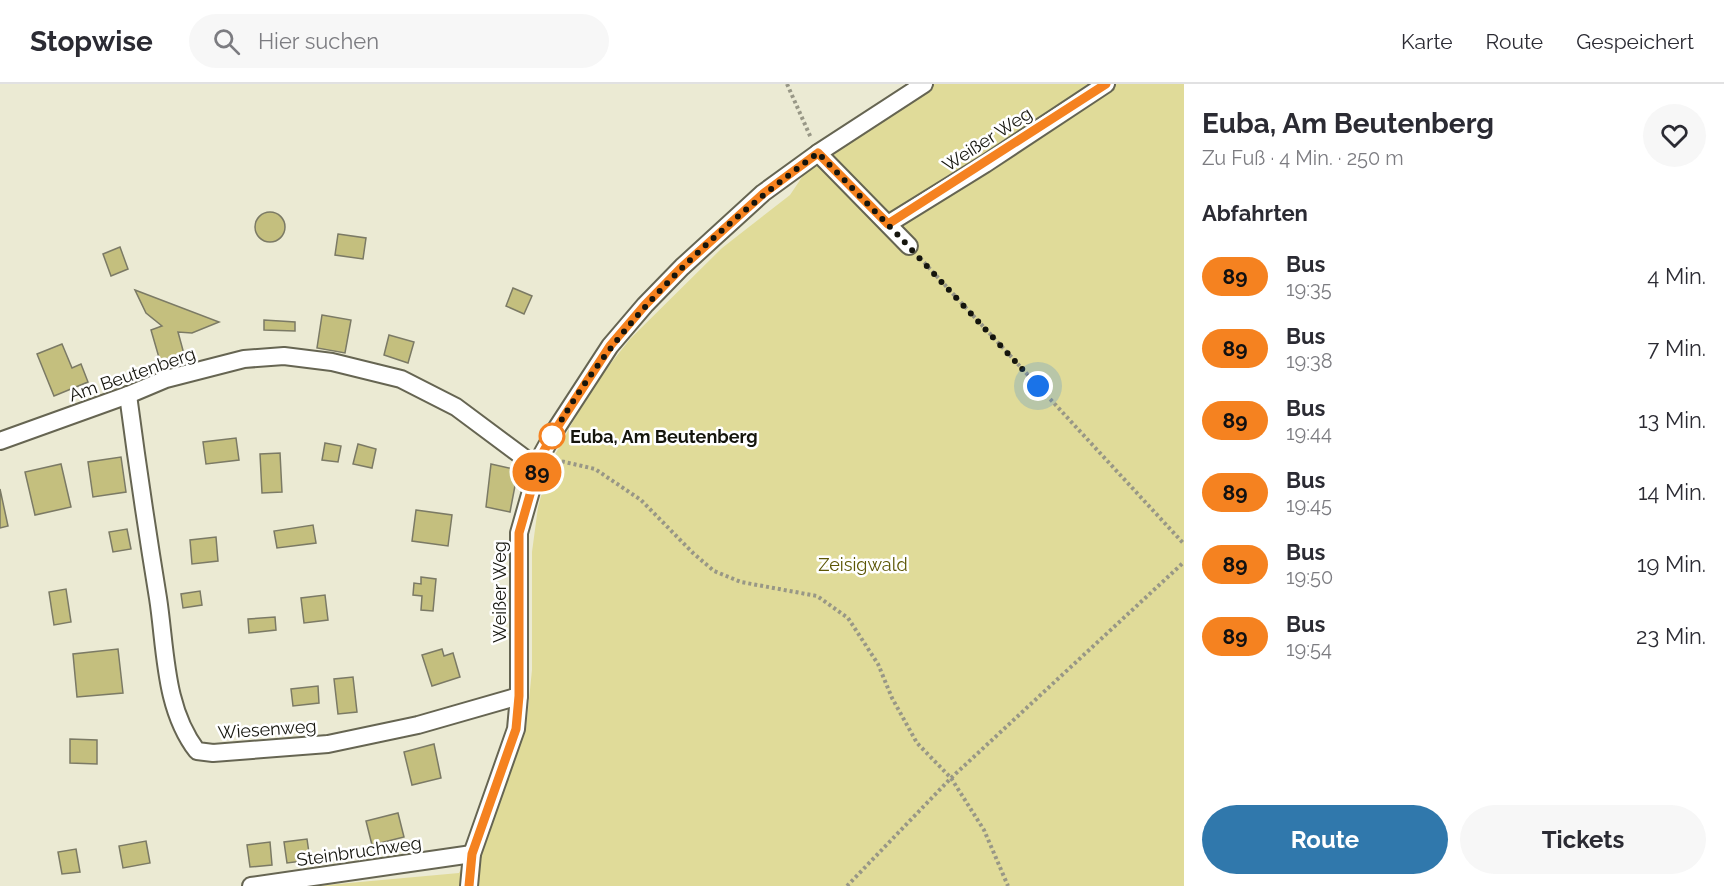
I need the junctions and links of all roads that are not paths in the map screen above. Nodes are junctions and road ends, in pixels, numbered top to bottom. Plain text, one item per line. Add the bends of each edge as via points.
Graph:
1 (924, 84) edge
2 (1106, 84) edge
3 (818, 153) junction
4 (888, 224) junction
5 (909, 246) road end
6 (129, 395) junction
7 (0, 441) edge
8 (540, 462) junction
9 (519, 696) junction
10 (472, 854) junction
11 (251, 886) edge
12 (469, 886) edge

1 - 3 street, Weißer Weg
2 - 4 street, Weißer Weg
3 - 4 street
3 - 8 street, Weißer Weg via 764,193 645,305 610,346 556,429
4 - 5 street
6 - 7 street, Am Beutenberg
6 - 8 street, Am Beutenberg via 166,379 244,359 284,356 332,362 401,379 456,407
6 - 9 street, Wiesenweg via 167,682 188,738 197,751 328,744
8 - 9 street, Weißer Weg via 519,533
9 - 10 street, Weißer Weg via 516,729
10 - 11 street, Steinbruchweg
10 - 12 street, Weißer Weg

